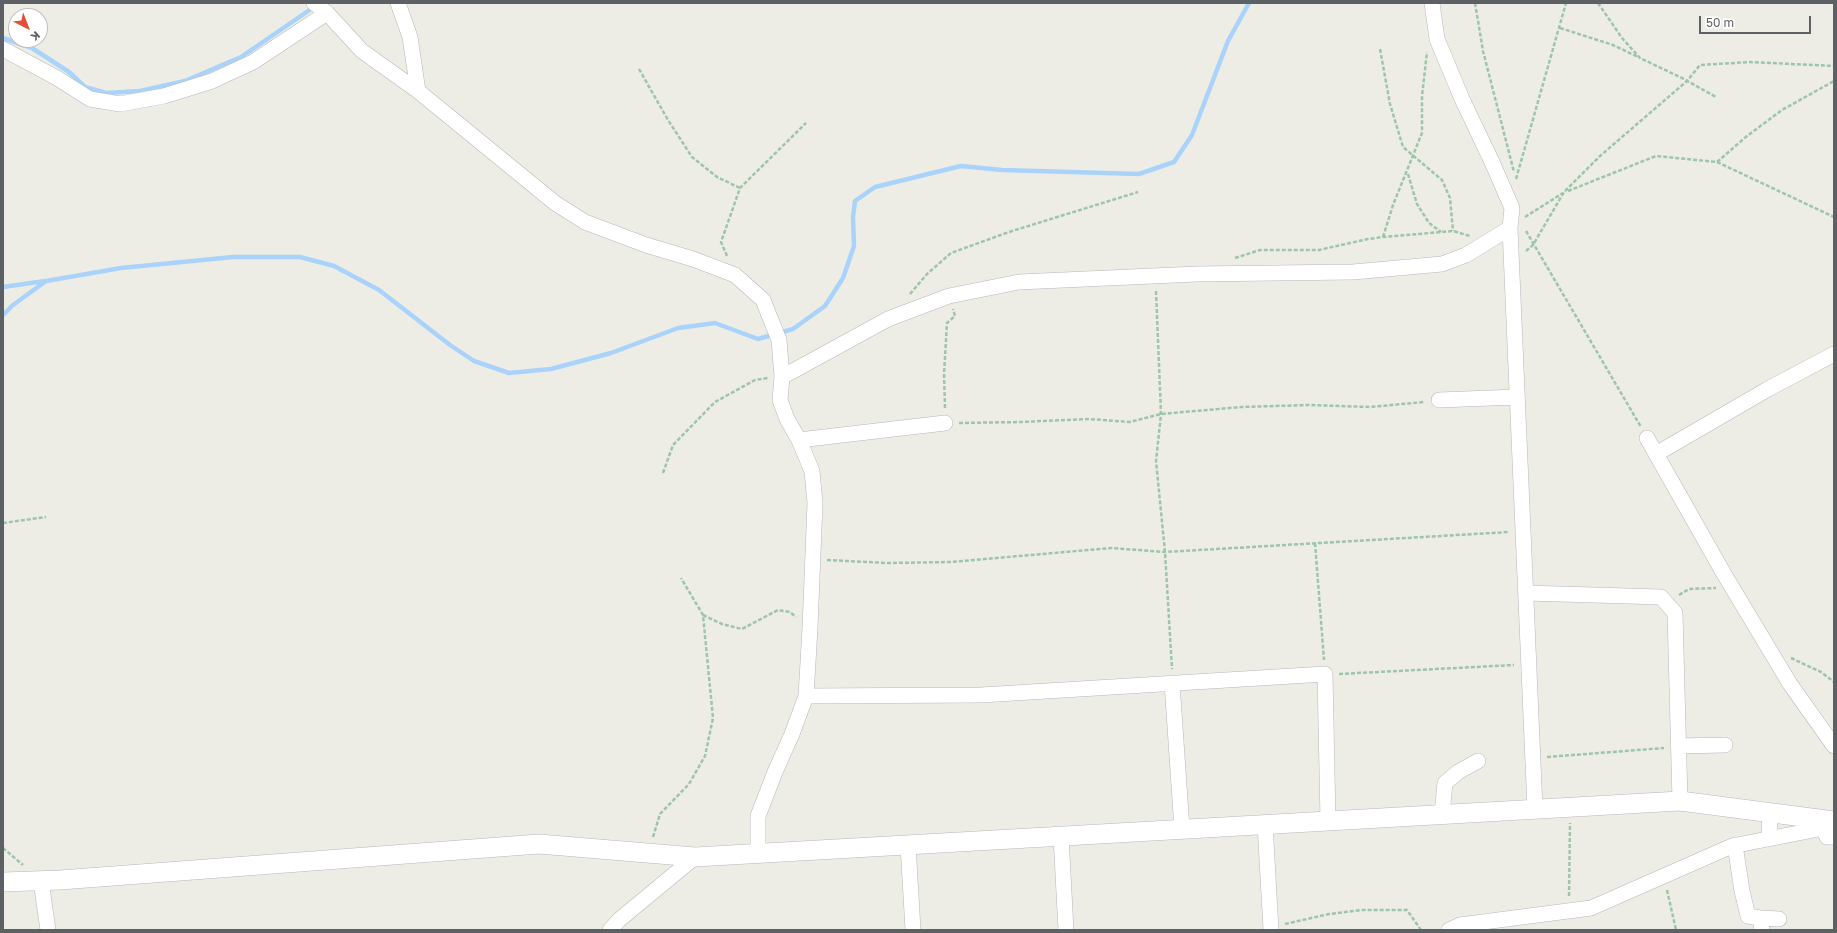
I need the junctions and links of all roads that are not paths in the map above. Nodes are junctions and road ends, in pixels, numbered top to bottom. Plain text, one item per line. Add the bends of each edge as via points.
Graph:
1 (398, 3) edge
2 (1432, 3) edge
3 (320, 7) edge
4 (3, 49) edge
5 (418, 91) junction
6 (1515, 224) junction
7 (1834, 354) edge
8 (782, 377) junction
9 (1517, 397) junction
10 (1439, 400) road end
11 (945, 423) road end
12 (1647, 438) road end
13 (799, 440) junction
14 (1656, 454) junction
15 (1526, 593) junction
16 (1172, 683) junction
17 (806, 696) junction
18 (1725, 745) dead end
19 (1678, 746) junction
20 (1834, 746) edge
21 (1478, 761) dead end
22 (1680, 801) junction
23 (1535, 809) junction
24 (1770, 812) junction
25 (1442, 814) junction
26 (1328, 821) junction
27 (1265, 824) junction
28 (1831, 828) edge
29 (1182, 829) junction
30 (1061, 836) junction
31 (1769, 839) junction
32 (908, 844) junction
33 (1735, 845) junction
34 (758, 853) junction
35 (695, 857) junction
36 (41, 881) junction
37 (3, 882) edge
38 (1779, 919) dead end
39 (1761, 924) edge
40 (1271, 929) edge
41 (48, 930) edge
42 (610, 930) edge
43 (912, 930) edge
44 (1066, 930) edge
45 (1449, 930) edge

1 - 5 street via 410,37
2 - 6 street via 1438,39 1462,99 1512,208
3 - 4 street via 253,62 212,81 164,96 120,104 90,99
3 - 5 street via 362,51
5 - 8 street via 555,203 585,222 735,275 763,300 779,340
6 - 8 street via 1466,255 1442,264 1353,272 1019,282 949,296 888,318
6 - 9 street
7 - 14 street
8 - 13 street via 780,400
9 - 10 street
9 - 15 street
11 - 13 street
12 - 14 street
13 - 17 street via 812,471 815,503
14 - 20 street via 1790,684
15 - 19 street via 1661,597 1675,613
15 - 23 street
16 - 17 street via 981,696
16 - 26 street via 1324,674
16 - 29 street
17 - 34 street via 758,816
18 - 19 street
19 - 22 street
21 - 25 street via 1458,772 1445,784
22 - 23 street
22 - 24 street
23 - 25 street
24 - 28 street
24 - 31 street
25 - 26 street
26 - 27 street
27 - 29 street
27 - 40 street
28 - 31 street
29 - 30 street
30 - 32 street
30 - 44 street
31 - 33 street
32 - 34 street
32 - 43 street
33 - 39 street via 1748,916
33 - 45 street via 1591,908 1460,925
34 - 35 street
35 - 36 street via 539,844
35 - 42 street
36 - 37 street
36 - 41 street
38 - 39 street

